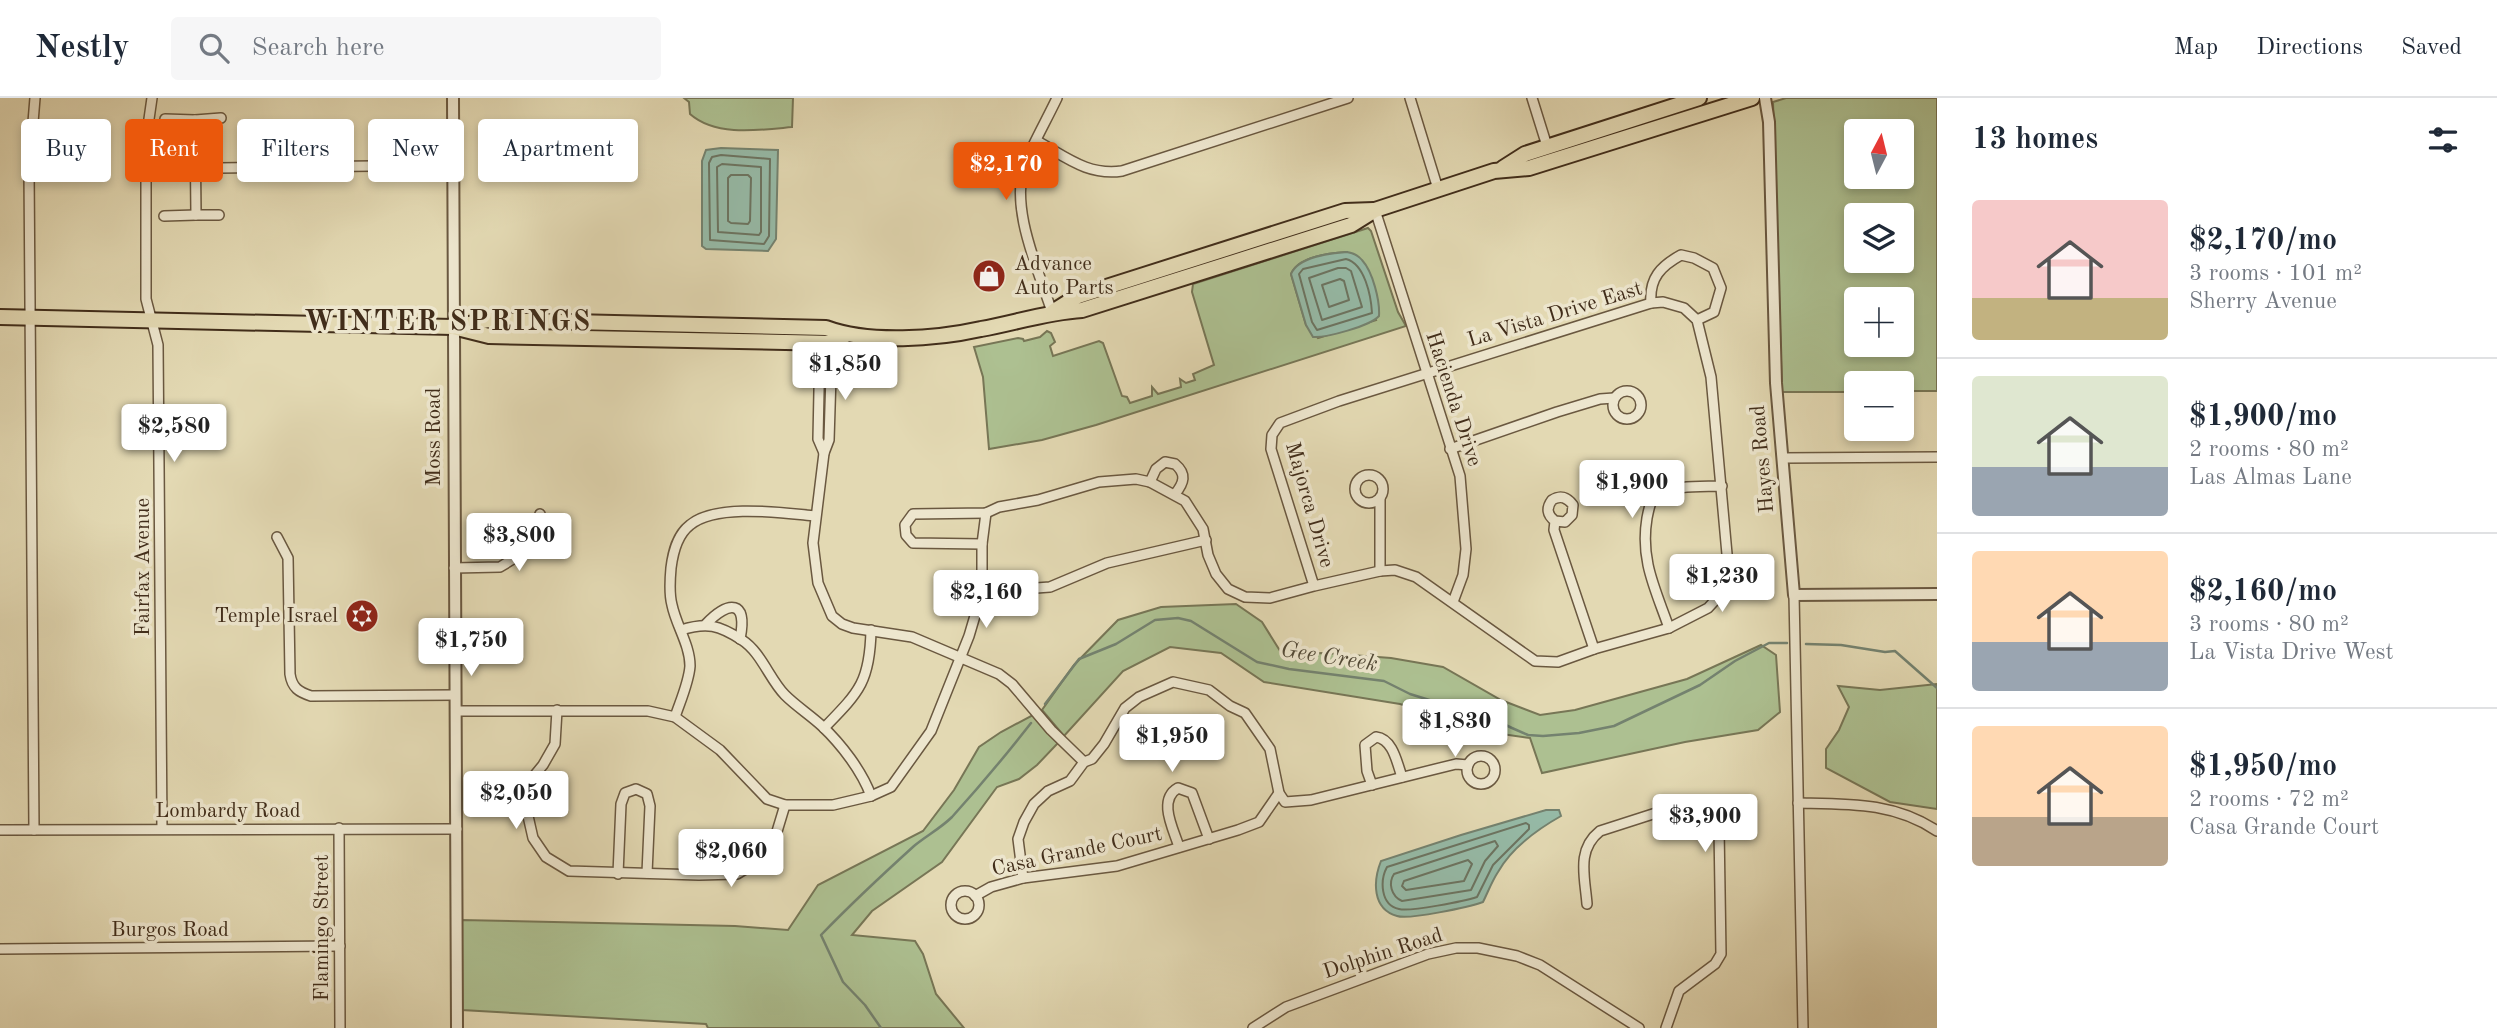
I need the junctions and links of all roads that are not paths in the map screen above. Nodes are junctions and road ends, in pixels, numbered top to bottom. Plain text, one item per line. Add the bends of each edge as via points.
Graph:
1 (35, 98) edge
2 (152, 98) edge
3 (453, 98) edge
4 (1058, 98) edge
5 (1348, 98) edge
6 (1410, 98) edge
7 (1532, 98) edge
8 (1699, 98) edge
9 (1752, 98) edge
10 (1765, 98) edge
11 (1318, 102) edge
12 (222, 118) dead end
13 (149, 119) edge
14 (208, 119) edge
15 (453, 119) edge
16 (1037, 141) junction
17 (1547, 146) junction
18 (368, 166) edge
19 (223, 168) edge
20 (1502, 169) junction
21 (145, 182) edge
22 (195, 182) edge
23 (452, 182) edge
24 (1438, 189) junction
25 (1375, 210) junction
26 (196, 215) junction
27 (219, 215) dead end
28 (164, 216) dead end
29 (1651, 303) junction
30 (1052, 312) junction
31 (0, 317) edge
32 (30, 318) junction
33 (152, 320) junction
34 (1697, 320) junction
35 (453, 327) junction
36 (784, 327) junction
37 (846, 335) junction
38 (768, 342) junction
39 (826, 343) junction
40 (1426, 373) junction
41 (1614, 398) dead end
42 (1450, 449) junction
43 (1937, 457) edge
44 (1783, 458) junction
45 (1150, 482) junction
46 (1722, 486) junction
47 (1175, 494) junction
48 (1380, 498) dead end
49 (986, 513) junction
50 (540, 514) dead end
51 (815, 516) junction
52 (1555, 521) dead end
53 (277, 537) dead end
54 (1206, 540) junction
55 (982, 544) junction
56 (454, 568) junction
57 (1380, 571) junction
58 (1314, 586) junction
59 (982, 592) junction
60 (1937, 594) edge
61 (1794, 595) junction
62 (1453, 602) junction
63 (706, 624) junction
64 (1669, 628) junction
65 (681, 630) junction
66 (871, 630) junction
67 (740, 639) junction
68 (1594, 649) junction
69 (960, 657) junction
70 (455, 695) junction
71 (557, 710) junction
72 (456, 711) junction
73 (675, 717) junction
74 (824, 728) junction
75 (1084, 762) junction
76 (1468, 765) dead end
77 (1402, 777) junction
78 (1372, 785) junction
79 (1279, 793) junction
80 (871, 796) junction
81 (1798, 803) junction
82 (785, 805) junction
83 (339, 828) junction
84 (162, 829) junction
85 (457, 829) junction
86 (0, 830) edge
87 (34, 830) junction
88 (1937, 831) edge
89 (1209, 839) junction
90 (1179, 848) junction
91 (647, 873) junction
92 (618, 874) junction
93 (1023, 878) junction
94 (975, 896) dead end
95 (1587, 904) dead end
96 (340, 946) junction
97 (0, 949) edge
98 (340, 1028) edge
99 (457, 1028) edge
100 (1253, 1028) edge
101 (1639, 1028) edge
102 (1666, 1028) edge
103 (1803, 1028) edge

1 - 32 street via 29,171
2 - 13 street, Fairfax Avenue
3 - 15 street, Moss Road
4 - 16 street
5 - 11 street
6 - 24 street
7 - 17 street
8 - 17 main road
9 - 20 main road via 1529,168
10 - 44 street, Hayes Road
11 - 16 street via 1122,171 1091,170
12 - 14 street
16 - 30 street via 1026,162 1022,217
17 - 20 main road
18 - 19 street
20 - 24 main road
21 - 33 street, Fairfax Avenue via 146,299
22 - 26 street
23 - 35 street, Moss Road
24 - 25 main road
25 - 30 main road via 1351,225 1143,291 1082,310
25 - 40 street, Hacienda Drive
26 - 27 street
26 - 28 street
29 - 34 street, La Vista Drive East via 1684,308
29 - 34 street via 1651,287 1661,266 1681,255 1694,258 1713,268 1721,288 1714,312
29 - 40 street, La Vista Drive East
30 - 37 main road via 950,334
31 - 32 main road
32 - 33 main road
32 - 87 street
33 - 35 main road
33 - 84 street, Fairfax Avenue via 158,345
34 - 46 street via 1711,377
35 - 36 main road via 489,320
35 - 38 main road via 488,336
35 - 56 street, Moss Road
36 - 37 main road via 826,328
36 - 38 main road via 784,332
37 - 39 main road
38 - 39 main road
39 - 51 street via 818,439 824,453
40 - 42 street, Hacienda Drive
40 - 58 street, Majorca Drive via 1280,423 1272,435 1276,467
41 - 42 street via 1557,412
42 - 62 street, Hacienda Drive via 1460,476 1466,549
43 - 44 street
44 - 61 street, Hayes Road
45 - 47 street
45 - 47 street via 1165,462 1175,464 1184,479
45 - 49 street via 1100,482
46 - 64 street via 1727,569 1720,596 1708,608
46 - 64 street via 1665,491 1654,496 1649,506 1646,560
47 - 54 street via 1197,517
48 - 57 street
49 - 55 street
49 - 55 street via 913,514 905,525 913,542
50 - 56 street via 535,534 500,568
51 - 65 street via 743,512 711,515 690,524 680,535 670,574 672,605
51 - 66 street via 814,563 824,600 842,624
52 - 68 street via 1554,530
53 - 70 street via 288,558 290,674 291,684 300,692 311,696
54 - 58 street via 1216,574 1238,594 1270,598
54 - 59 street via 1107,563 1050,587
55 - 59 street
56 - 70 street, Moss Road
57 - 58 street
57 - 62 street via 1416,577
59 - 69 street
60 - 61 street
61 - 81 street, Hayes Road
62 - 68 street via 1535,662 1558,662
63 - 65 street
63 - 67 street
63 - 67 street via 718,611 735,608 743,621
64 - 68 street
65 - 73 street via 690,667
66 - 69 street via 912,637
66 - 74 street via 867,674 860,689
67 - 74 street via 783,693
69 - 75 street via 1012,684
69 - 80 street via 919,750 891,787
70 - 72 street, Moss Road
71 - 72 street
71 - 73 street via 648,711
71 - 92 street via 555,744 529,782 533,838 546,857 569,871
72 - 85 street, Moss Road
73 - 82 street via 720,750 767,799
74 - 80 street via 865,778
75 - 79 street via 1104,744 1125,708 1172,682 1209,690 1245,713 1270,749
75 - 93 street via 1070,781 1034,804 1024,822 1018,839
76 - 77 street
77 - 78 street
77 - 78 street via 1389,744 1376,737 1365,745
78 - 79 street via 1298,803 1285,802
79 - 89 street, Casa Grande Court via 1259,822
80 - 82 street via 833,805
81 - 88 street via 1880,807 1919,818
81 - 103 street, Hayes Road
82 - 91 street via 775,838 762,859 737,874
83 - 84 street, Lombardy Road
83 - 85 street, Lombardy Road
83 - 96 street, Flamingo Street
84 - 87 street, Lombardy Road
85 - 99 street, Moss Road
86 - 87 street, Lombardy Road
89 - 90 street, Casa Grande Court
89 - 90 street via 1192,793 1178,788 1167,804
90 - 93 street, Casa Grande Court via 1117,866
91 - 92 street
91 - 92 street via 650,806 647,794 636,789 625,793 621,804
93 - 94 street, Casa Grande Court
95 - 102 street via 1585,847 1600,831 1684,804 1697,804 1716,818 1721,954 1715,964 1679,991
96 - 97 street, Burgos Road
96 - 98 street, Flamingo Street
100 - 101 street, Dolphin Road via 1286,1007 1428,954 1478,948 1540,965

